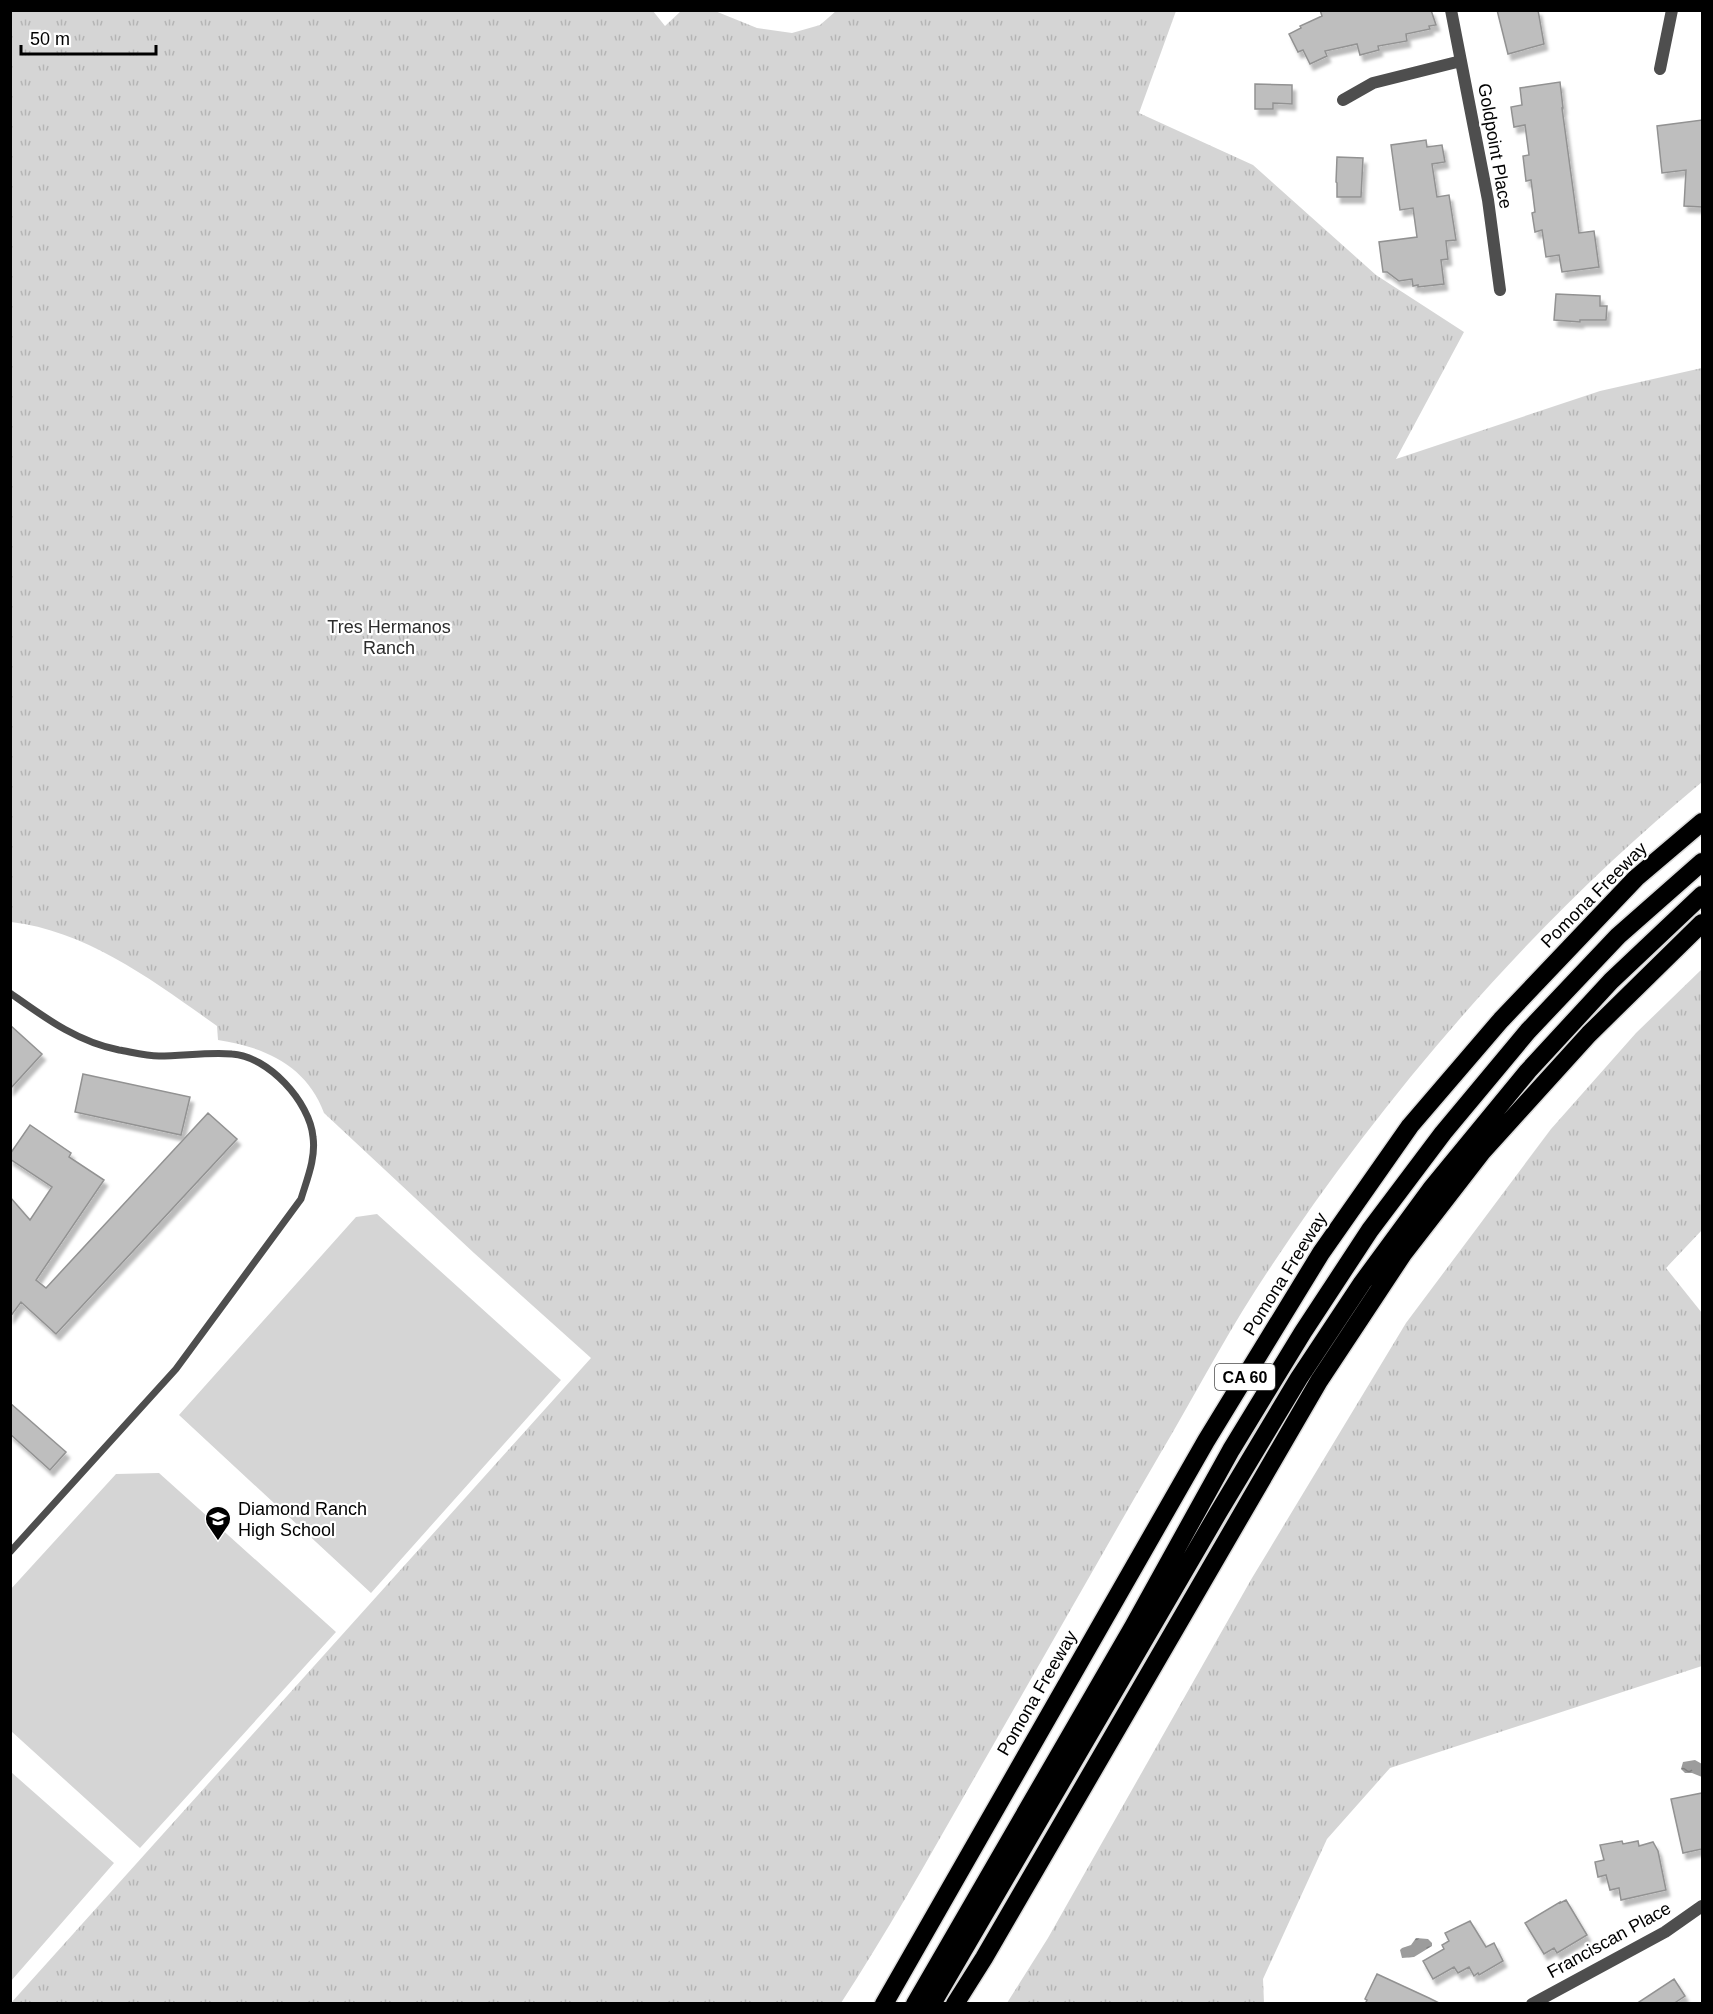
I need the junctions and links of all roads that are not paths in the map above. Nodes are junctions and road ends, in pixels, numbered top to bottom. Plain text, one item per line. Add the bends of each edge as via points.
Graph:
1 (1451, 10) edge
2 (1672, 10) edge
3 (1461, 61) junction
4 (1660, 69) dead end
5 (1343, 100) dead end
6 (1500, 290) dead end
7 (1702, 822) edge
8 (1702, 862) edge
9 (1702, 895) edge
10 (1702, 923) edge
11 (10, 993) edge
12 (10, 1552) edge
13 (1702, 1906) edge
14 (884, 2004) edge
15 (915, 2004) edge
16 (932, 2004) edge
17 (955, 2004) edge
18 (1532, 2004) edge

1 - 3 street, Goldpoint Place
2 - 4 street
3 - 5 street via 1373,83
3 - 6 street, Goldpoint Place via 1488,200
7 - 14 highway, Pomona Freeway / CA 60 via 1636,878 1501,1020 1410,1126 1321,1252 1206,1441
8 - 15 highway via 1618,936 1528,1031 1443,1133 1370,1230 1302,1332 1231,1450
9 - 16 highway via 1611,981 1528,1071 1431,1189 1362,1283 1218,1513
10 - 17 highway via 1589,1034 1482,1152 1403,1254 1319,1381
11 - 12 lane via 75,1036 116,1050 157,1056 235,1054 263,1065 288,1085 306,1112 313,1136 311,1166 301,1199 176,1369
13 - 18 street, Franciscan Place via 1665,1932

